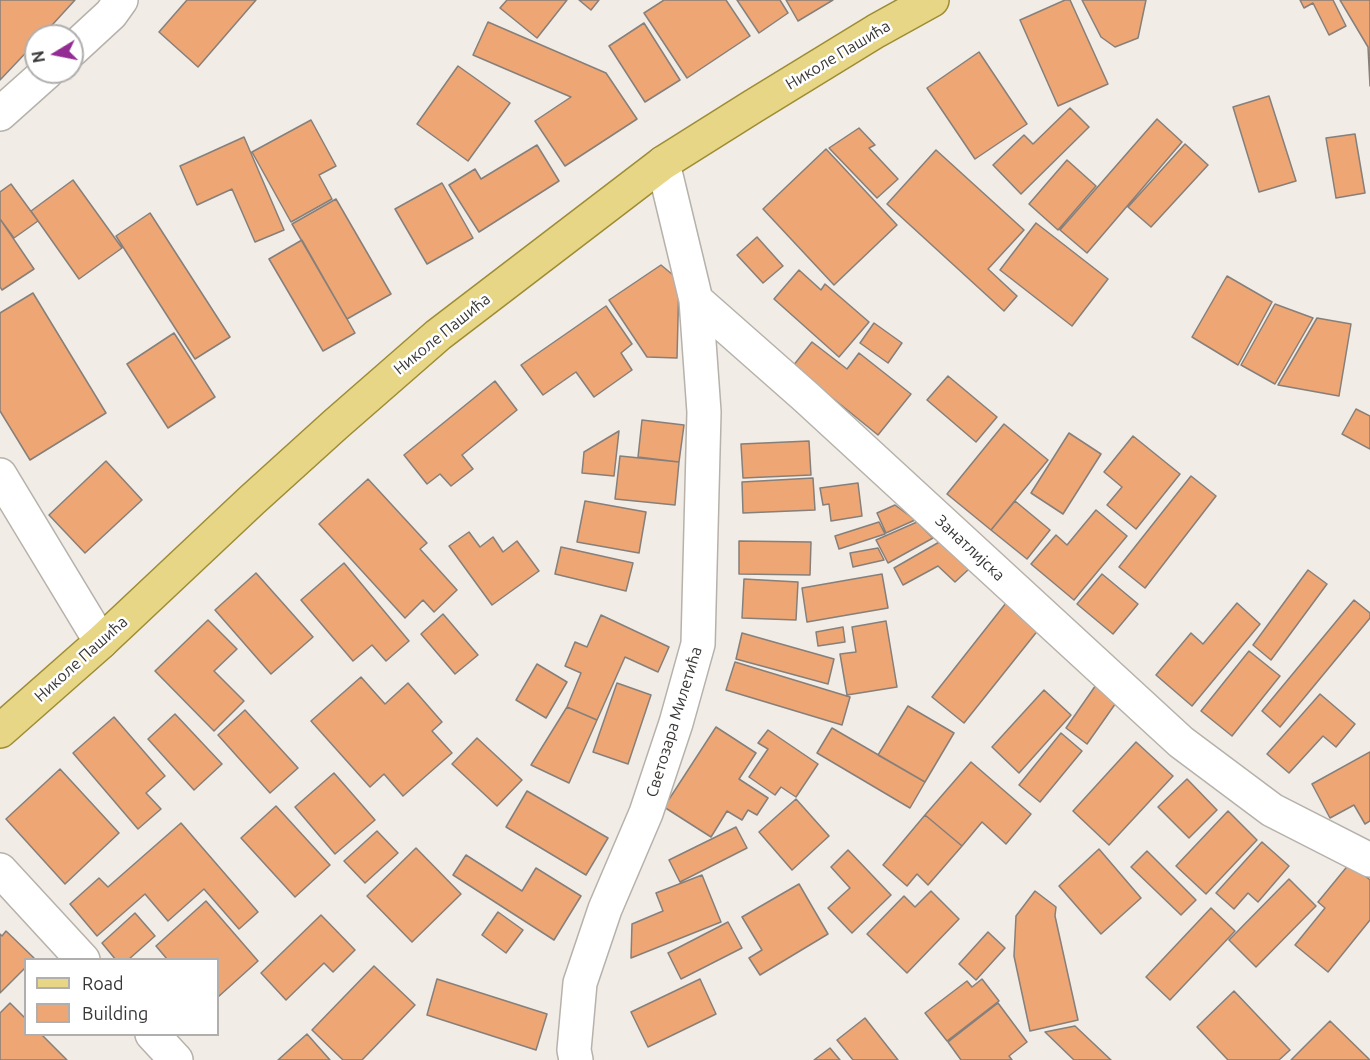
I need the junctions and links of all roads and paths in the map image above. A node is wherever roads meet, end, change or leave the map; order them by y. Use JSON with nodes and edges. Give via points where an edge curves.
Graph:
{"nodes":[{"id":1,"x":121,"y":0,"type":"edge"},
{"id":2,"x":932,"y":0,"type":"edge"},
{"id":3,"x":84,"y":39,"type":"edge"},
{"id":4,"x":34,"y":84,"type":"edge"},
{"id":5,"x":0,"y":114,"type":"edge"},
{"id":6,"x":663,"y":163,"type":"junction"},
{"id":7,"x":696,"y":300,"type":"junction"},
{"id":8,"x":0,"y":475,"type":"edge"},
{"id":9,"x":101,"y":642,"type":"junction"},
{"id":10,"x":0,"y":731,"type":"edge"},
{"id":11,"x":1370,"y":860,"type":"edge"},
{"id":12,"x":0,"y":870,"type":"edge"},
{"id":13,"x":81,"y":958,"type":"edge"},
{"id":14,"x":153,"y":1036,"type":"edge"},
{"id":15,"x":176,"y":1060,"type":"edge"},
{"id":16,"x":576,"y":1060,"type":"edge"}],
"edges":[{"from":1,"to":3,"type":"street"},
{"from":2,"to":6,"type":"main road","name":"Николе Пашића"},
{"from":4,"to":5,"type":"street"},
{"from":6,"to":7,"type":"street"},
{"from":6,"to":9,"type":"main road","name":"Николе Пашића","via":[[438,335],[252,500]]},
{"from":7,"to":11,"type":"street","name":"Занатлијска","via":[[1181,742],[1272,810]]},
{"from":7,"to":16,"type":"street","name":"Светозара Милетића","via":[[704,412],[698,644],[646,813],[605,909],[580,983]]},
{"from":8,"to":9,"type":"street"},
{"from":9,"to":10,"type":"main road","name":"Николе Пашића"},
{"from":12,"to":13,"type":"street"},
{"from":14,"to":15,"type":"street"}]}
